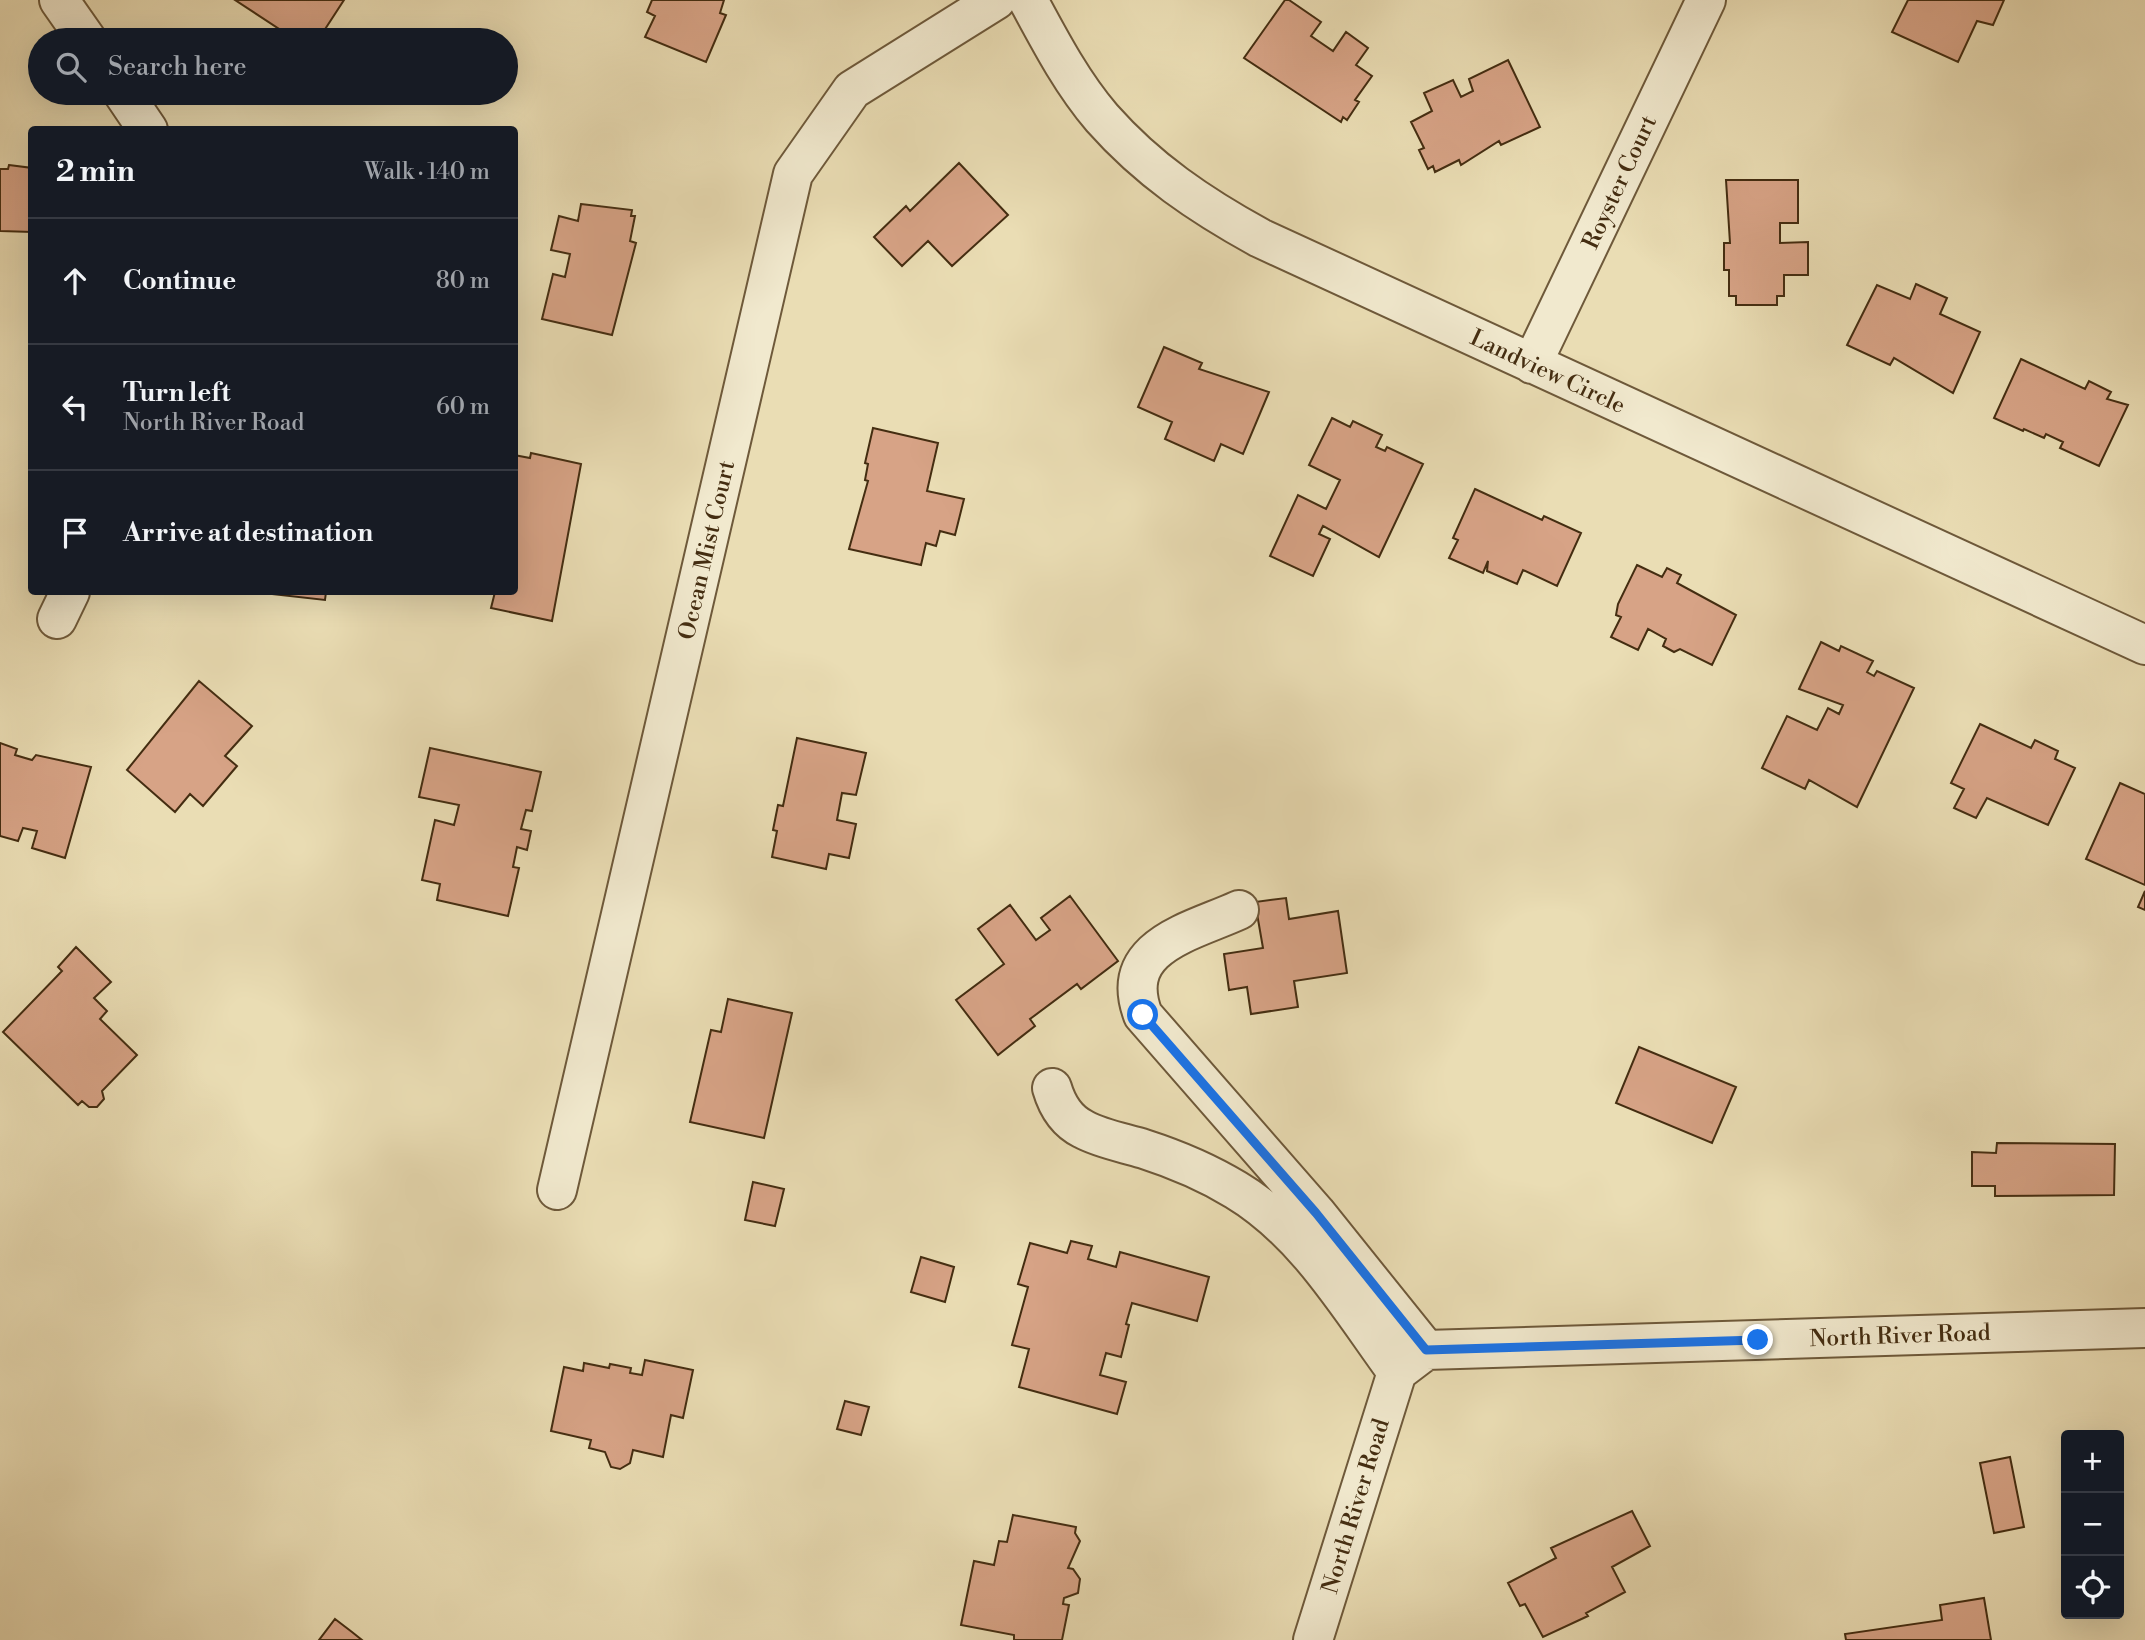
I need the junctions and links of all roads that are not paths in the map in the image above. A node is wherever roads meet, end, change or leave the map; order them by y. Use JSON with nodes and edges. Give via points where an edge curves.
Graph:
{"nodes":[{"id":1,"x":59,"y":0,"type":"edge"},
{"id":2,"x":996,"y":0,"type":"edge"},
{"id":3,"x":1028,"y":0,"type":"edge"},
{"id":4,"x":1706,"y":0,"type":"edge"},
{"id":5,"x":79,"y":28,"type":"edge"},
{"id":6,"x":130,"y":105,"type":"edge"},
{"id":7,"x":145,"y":126,"type":"edge"},
{"id":8,"x":1532,"y":365,"type":"junction"},
{"id":9,"x":2145,"y":645,"type":"edge"},
{"id":10,"x":1239,"y":911,"type":"dead end"},
{"id":11,"x":1052,"y":1088,"type":"dead end"},
{"id":12,"x":557,"y":1191,"type":"dead end"},
{"id":13,"x":2145,"y":1328,"type":"edge"},
{"id":14,"x":1411,"y":1361,"type":"junction"},
{"id":15,"x":1313,"y":1640,"type":"edge"}],
"edges":[{"from":1,"to":5,"type":"street"},
{"from":2,"to":12,"type":"street","name":"Ocean Mist Court","via":[[852,90],[793,174]]},
{"from":3,"to":8,"type":"street","name":"Landview Circle","via":[[1057,55],[1101,117],[1148,165],[1202,205],[1260,238]]},
{"from":4,"to":8,"type":"street","name":"Royster Court"},
{"from":6,"to":7,"type":"street"},
{"from":8,"to":9,"type":"street","name":"Landview Circle"},
{"from":10,"to":14,"type":"street","via":[[1167,942],[1149,955],[1138,977],[1137,999],[1143,1015],[1316,1213]]},
{"from":11,"to":14,"type":"street","via":[[1064,1114],[1082,1129],[1168,1156],[1237,1190],[1280,1223]]},
{"from":13,"to":14,"type":"street","name":"North River Road"},
{"from":14,"to":15,"type":"street","name":"North River Road"}]}
